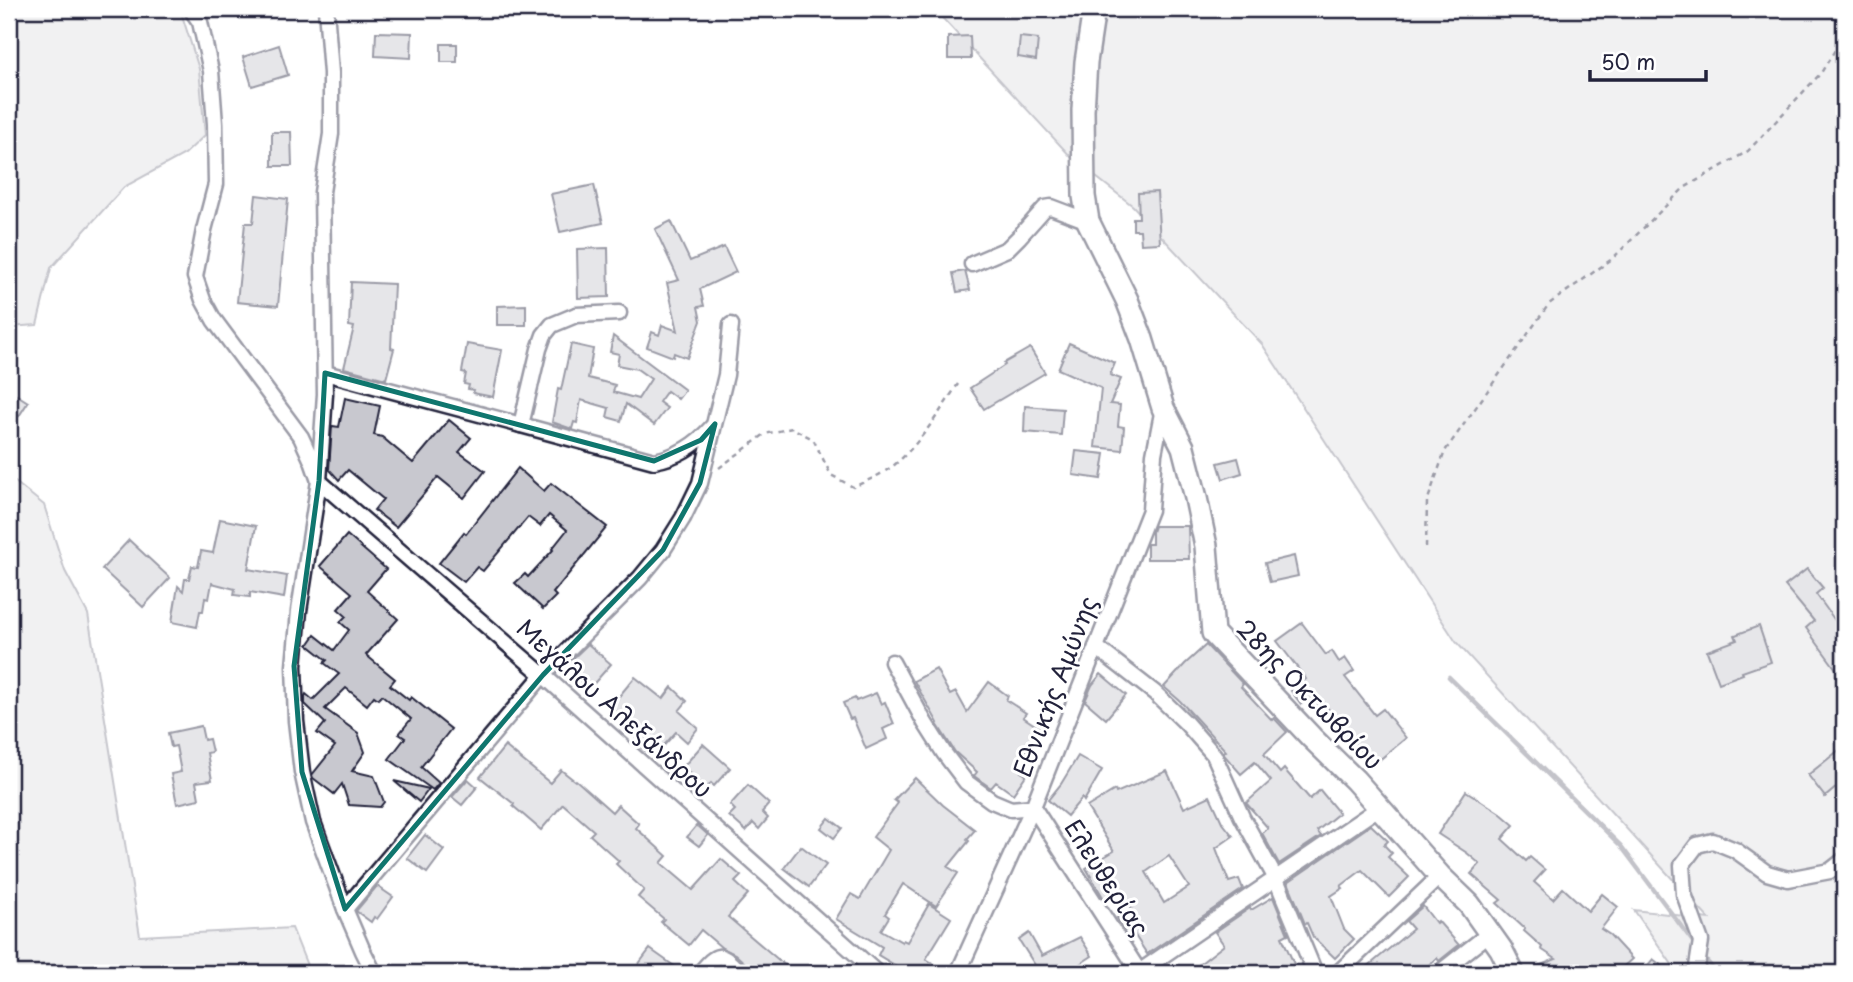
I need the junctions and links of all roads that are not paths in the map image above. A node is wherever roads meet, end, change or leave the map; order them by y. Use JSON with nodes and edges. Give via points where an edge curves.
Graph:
{"nodes":[{"id":1,"x":191,"y":9,"type":"edge"},
{"id":2,"x":326,"y":9,"type":"edge"},
{"id":3,"x":1091,"y":12,"type":"edge"},
{"id":4,"x":1088,"y":221,"type":"junction"},
{"id":5,"x":972,"y":264,"type":"dead end"},
{"id":6,"x":619,"y":313,"type":"dead end"},
{"id":7,"x":731,"y":325,"type":"dead end"},
{"id":8,"x":325,"y":373,"type":"junction"},
{"id":9,"x":1163,"y":408,"type":"junction"},
{"id":10,"x":715,"y":424,"type":"junction"},
{"id":11,"x":521,"y":425,"type":"junction"},
{"id":12,"x":319,"y":481,"type":"junction"},
{"id":13,"x":1096,"y":647,"type":"junction"},
{"id":14,"x":892,"y":662,"type":"dead end"},
{"id":15,"x":543,"y":675,"type":"junction"},
{"id":16,"x":1033,"y":807,"type":"junction"},
{"id":17,"x":1380,"y":807,"type":"junction"},
{"id":18,"x":1844,"y":860,"type":"edge"},
{"id":19,"x":1440,"y":876,"type":"junction"},
{"id":20,"x":1276,"y":879,"type":"junction"},
{"id":21,"x":345,"y":909,"type":"junction"},
{"id":22,"x":1490,"y":933,"type":"junction"},
{"id":23,"x":374,"y":973,"type":"edge"},
{"id":24,"x":700,"y":973,"type":"edge"},
{"id":25,"x":741,"y":973,"type":"edge"},
{"id":26,"x":877,"y":973,"type":"edge"},
{"id":27,"x":958,"y":973,"type":"edge"},
{"id":28,"x":1140,"y":973,"type":"edge"},
{"id":29,"x":1315,"y":973,"type":"edge"},
{"id":30,"x":1338,"y":973,"type":"edge"},
{"id":31,"x":1439,"y":973,"type":"edge"},
{"id":32,"x":1514,"y":973,"type":"edge"},
{"id":33,"x":1696,"y":973,"type":"edge"}],
"edges":[{"from":1,"to":12,"type":"street","via":[[200,22],[211,71],[216,184],[195,277],[214,320],[300,438]]},
{"from":2,"to":8,"type":"street","via":[[331,134],[322,192]]},
{"from":3,"to":4,"type":"street","name":"28ης Οκτωβρίου","via":[[1083,110]]},
{"from":4,"to":5,"type":"street","via":[[1045,208],[1007,249]]},
{"from":4,"to":9,"type":"street","name":"28ης Οκτωβρίου","via":[[1126,300]]},
{"from":6,"to":11,"type":"street","via":[[576,316],[552,325],[539,349]]},
{"from":7,"to":10,"type":"street"},
{"from":8,"to":11,"type":"street"},
{"from":8,"to":12,"type":"street"},
{"from":9,"to":13,"type":"street","name":"Εθνικής Αμύνης","via":[[1150,510]]},
{"from":9,"to":17,"type":"street","name":"28ης Οκτωβρίου","via":[[1182,447],[1196,498],[1206,546],[1213,633]]},
{"from":10,"to":11,"type":"street","via":[[701,440],[670,458],[654,461]]},
{"from":10,"to":15,"type":"street","via":[[700,483],[663,550]]},
{"from":12,"to":15,"type":"street","name":"Μεγάλου Αλεξάνδρου"},
{"from":12,"to":21,"type":"street","via":[[299,611],[294,666],[296,722],[313,822]]},
{"from":13,"to":16,"type":"street","name":"Εθνικής Αμύνης"},
{"from":13,"to":20,"type":"street","via":[[1155,693],[1214,755]]},
{"from":14,"to":16,"type":"street","via":[[925,723],[966,782],[1011,809]]},
{"from":15,"to":21,"type":"street"},
{"from":15,"to":26,"type":"street","name":"Μεγάλου Αλεξάνδρου"},
{"from":16,"to":27,"type":"street","name":"Εθνικής Αμύνης"},
{"from":16,"to":28,"type":"street","name":"Ελευθερίας"},
{"from":17,"to":19,"type":"street","name":"28ης Οκτωβρίου"},
{"from":17,"to":20,"type":"street"},
{"from":18,"to":33,"type":"street","via":[[1830,871],[1788,879],[1767,873],[1713,841],[1697,845],[1682,865],[1685,894],[1701,941]]},
{"from":19,"to":22,"type":"street","name":"28ης Οκτωβρίου"},
{"from":19,"to":30,"type":"street"},
{"from":20,"to":28,"type":"street"},
{"from":20,"to":29,"type":"street"},
{"from":21,"to":23,"type":"street"},
{"from":22,"to":31,"type":"street"},
{"from":22,"to":32,"type":"street","name":"28ης Οκτωβρίου"},
{"from":24,"to":25,"type":"street","via":[[718,956]]}]}
